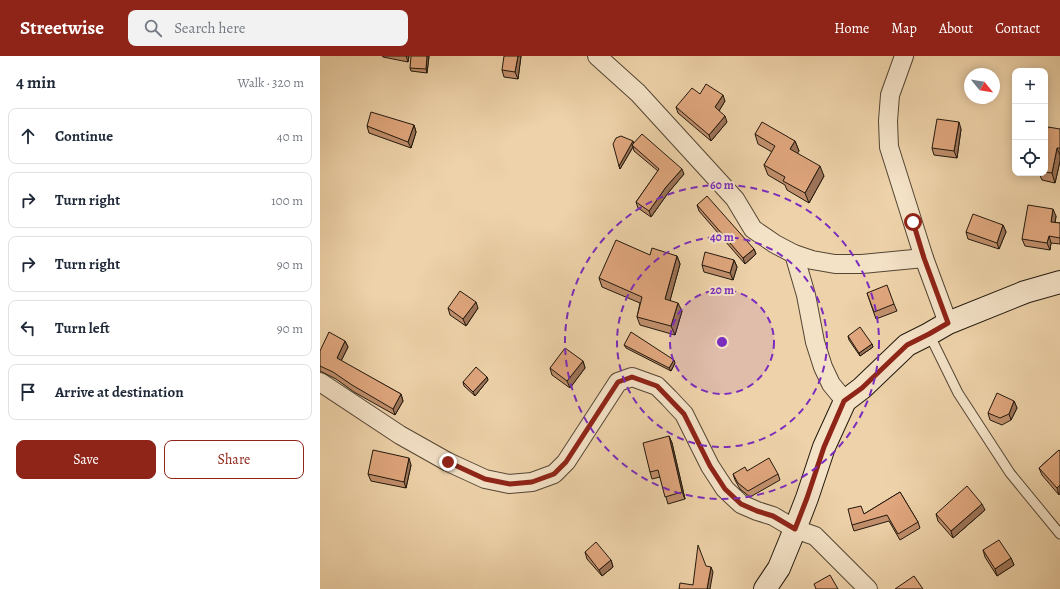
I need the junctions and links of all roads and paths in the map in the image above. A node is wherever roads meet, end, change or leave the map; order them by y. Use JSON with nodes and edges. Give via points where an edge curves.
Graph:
{"nodes":[{"id":1,"x":597,"y":56,"type":"edge"},
{"id":2,"x":904,"y":56,"type":"edge"},
{"id":3,"x":794,"y":254,"type":"junction"},
{"id":4,"x":924,"y":258,"type":"junction"},
{"id":5,"x":1060,"y":282,"type":"edge"},
{"id":6,"x":948,"y":323,"type":"junction"},
{"id":7,"x":929,"y":334,"type":"junction"},
{"id":8,"x":320,"y":382,"type":"edge"},
{"id":9,"x":844,"y":401,"type":"junction"},
{"id":10,"x":795,"y":529,"type":"junction"},
{"id":11,"x":1060,"y":534,"type":"edge"},
{"id":12,"x":765,"y":589,"type":"edge"},
{"id":13,"x":868,"y":589,"type":"edge"}],
"edges":[{"from":1,"to":3,"type":"street","via":[[638,93],[735,199],[753,229]]},
{"from":2,"to":4,"type":"street","via":[[890,95],[889,147]]},
{"from":3,"to":4,"type":"street","via":[[836,264]]},
{"from":3,"to":9,"type":"street","via":[[823,367],[831,384]]},
{"from":4,"to":6,"type":"street"},
{"from":5,"to":6,"type":"main road","via":[[1025,292]]},
{"from":6,"to":7,"type":"main road"},
{"from":7,"to":9,"type":"main road","via":[[907,345],[862,388]]},
{"from":7,"to":11,"type":"lane","via":[[958,393],[1010,473]]},
{"from":8,"to":10,"type":"street","via":[[400,435],[448,462],[485,479],[510,484],[532,482],[554,474],[570,456],[618,382],[632,377],[657,386],[684,414],[710,466],[725,489],[741,504],[773,516]]},
{"from":9,"to":10,"type":"main road","via":[[824,447]]},
{"from":10,"to":12,"type":"main road","via":[[779,568]]},
{"from":10,"to":13,"type":"street","via":[[815,536]]}]}
